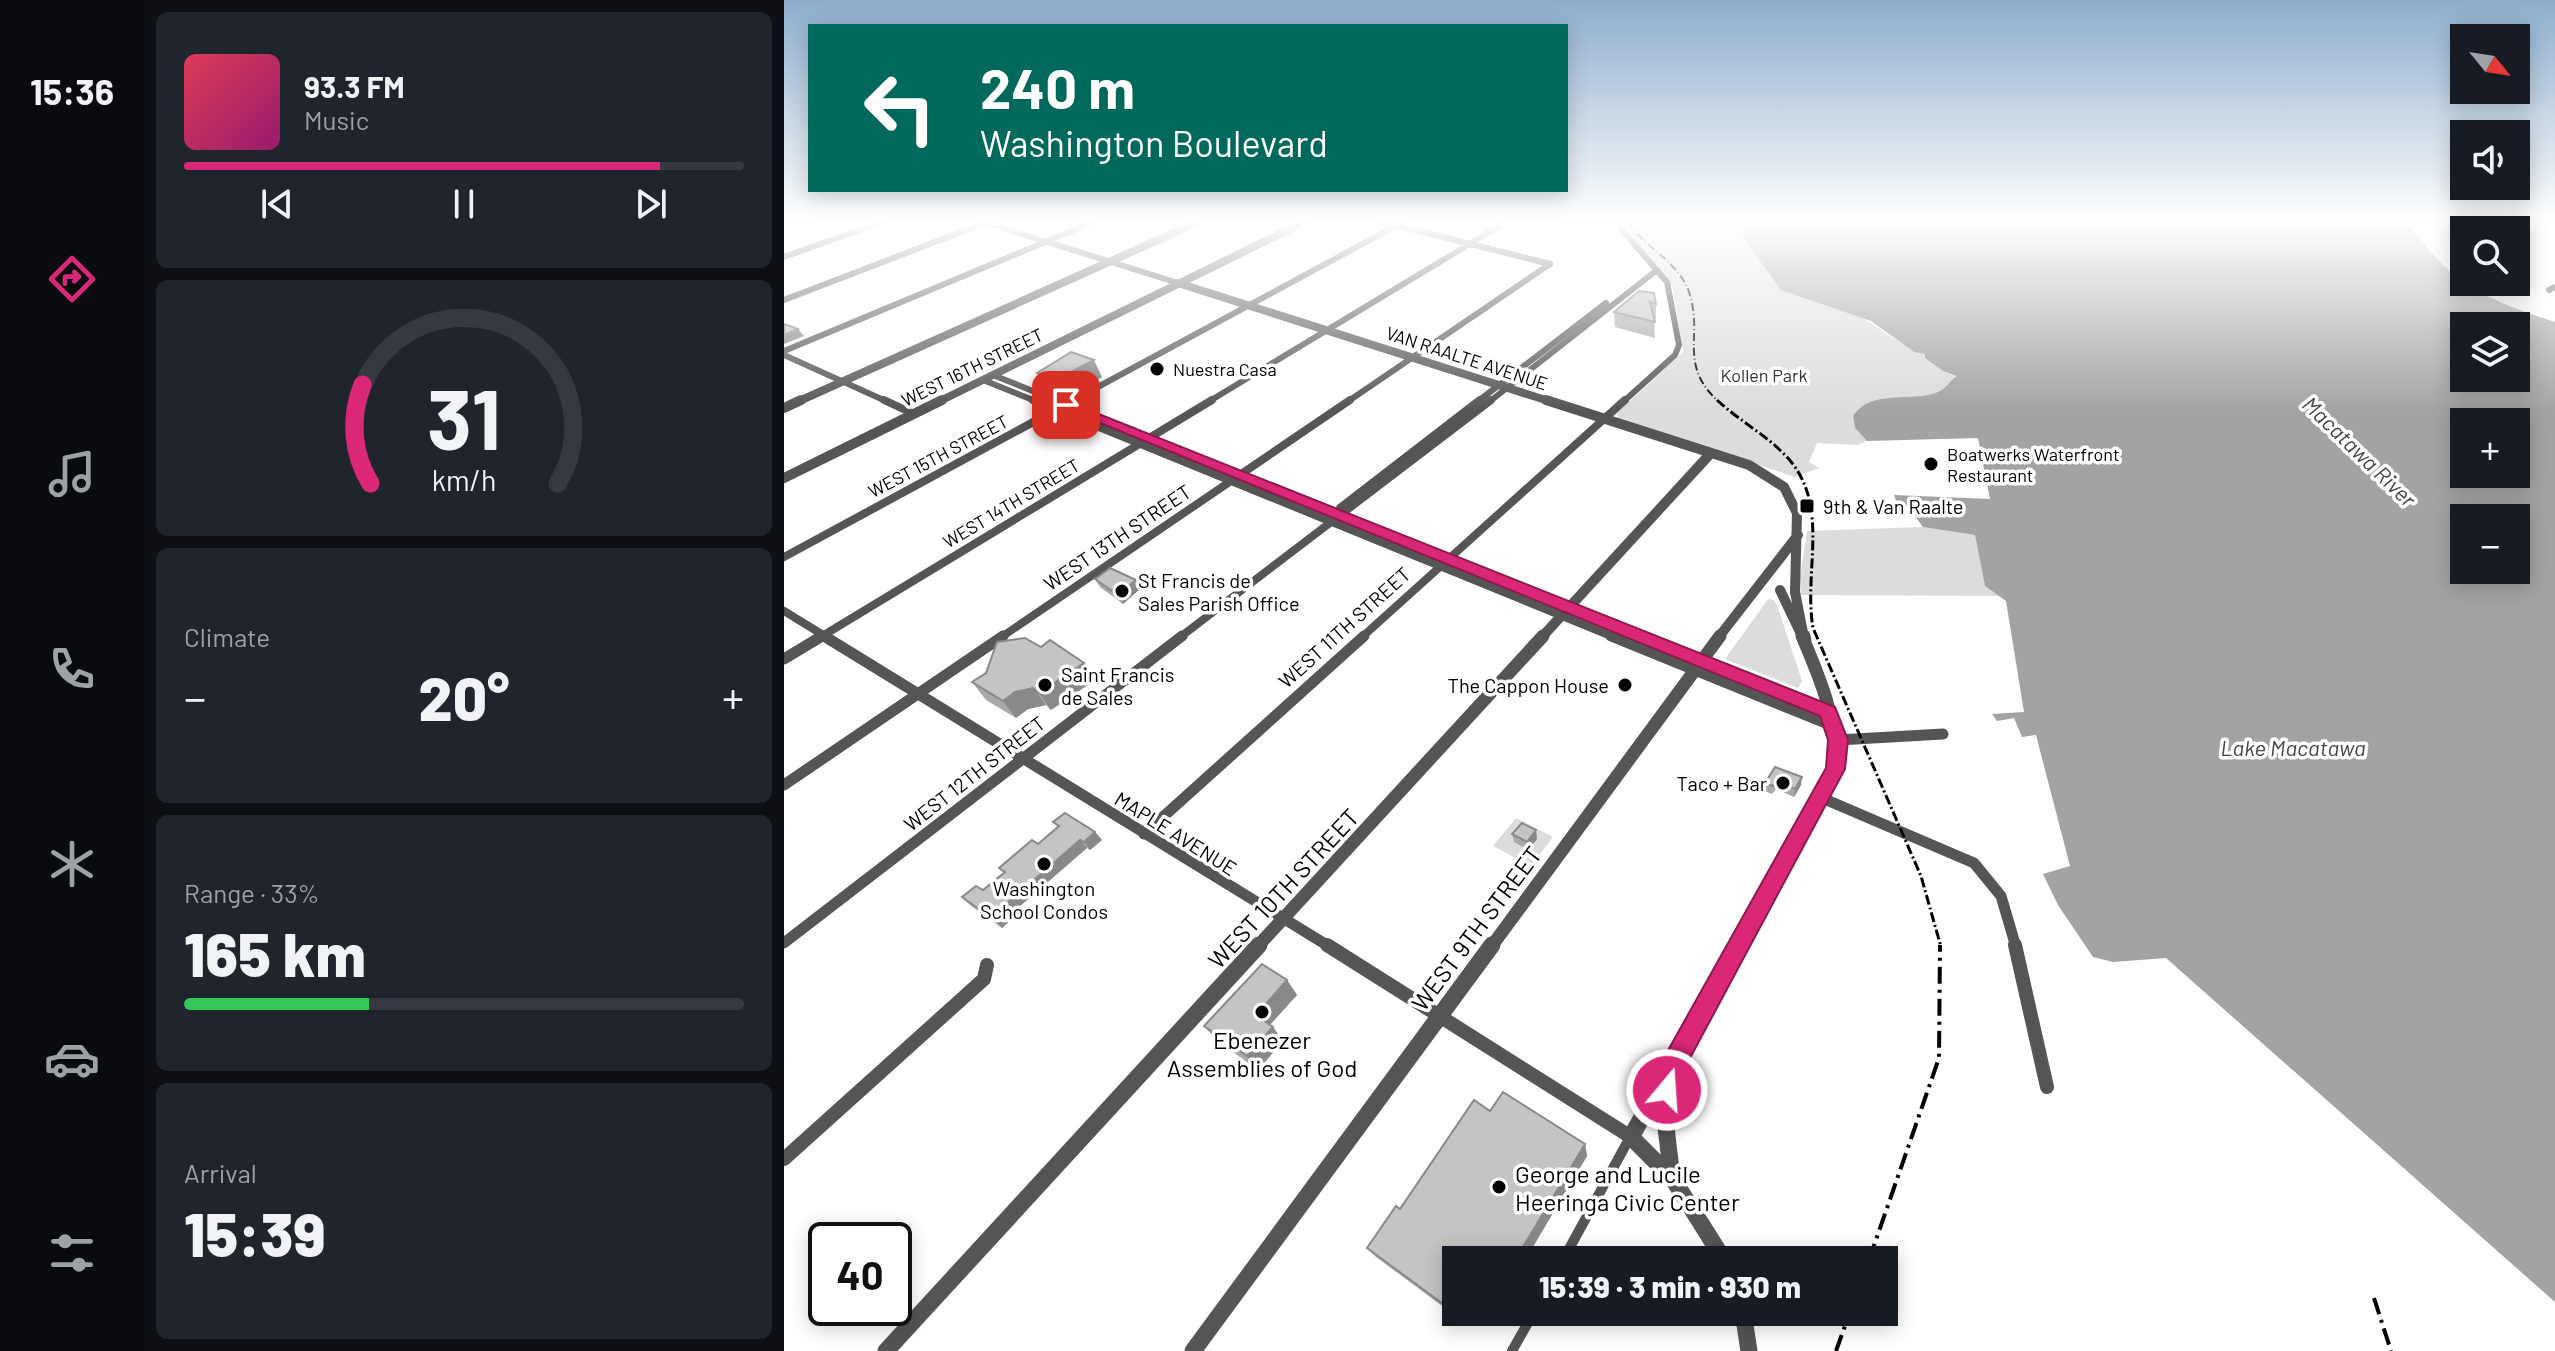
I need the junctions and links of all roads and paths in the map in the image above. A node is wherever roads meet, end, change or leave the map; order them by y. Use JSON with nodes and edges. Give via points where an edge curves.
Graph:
{"nodes":[{"id":1,"x":823,"y":285,"type":"edge"},
{"id":2,"x":944,"y":285,"type":"edge"},
{"id":3,"x":1058,"y":285,"type":"edge"},
{"id":4,"x":1174,"y":285,"type":"edge"},
{"id":5,"x":1185,"y":285,"type":"edge"},
{"id":6,"x":1285,"y":285,"type":"edge"},
{"id":7,"x":1402,"y":285,"type":"edge"},
{"id":8,"x":1519,"y":285,"type":"edge"},
{"id":9,"x":1637,"y":285,"type":"edge"},
{"id":10,"x":1666,"y":285,"type":"edge"},
{"id":11,"x":784,"y":300,"type":"edge"},
{"id":12,"x":1248,"y":305,"type":"junction"},
{"id":13,"x":1327,"y":330,"type":"junction"},
{"id":14,"x":784,"y":353,"type":"edge"},
{"id":15,"x":1412,"y":357,"type":"junction"},
{"id":16,"x":993,"y":375,"type":"junction"},
{"id":17,"x":983,"y":380,"type":"junction"},
{"id":18,"x":843,"y":381,"type":"junction"},
{"id":19,"x":1504,"y":386,"type":"junction"},
{"id":20,"x":1066,"y":405,"type":"junction"},
{"id":21,"x":784,"y":408,"type":"edge"},
{"id":22,"x":1056,"y":410,"type":"junction"},
{"id":23,"x":914,"y":414,"type":"junction"},
{"id":24,"x":1605,"y":419,"type":"junction"},
{"id":25,"x":1149,"y":438,"type":"junction"},
{"id":26,"x":1139,"y":444,"type":"junction"},
{"id":27,"x":1711,"y":453,"type":"junction"},
{"id":28,"x":1240,"y":475,"type":"junction"},
{"id":29,"x":784,"y":478,"type":"edge"},
{"id":30,"x":1230,"y":481,"type":"junction"},
{"id":31,"x":1334,"y":519,"type":"junction"},
{"id":32,"x":1798,"y":535,"type":"junction"},
{"id":33,"x":784,"y":557,"type":"edge"},
{"id":34,"x":1445,"y":563,"type":"junction"},
{"id":35,"x":1795,"y":587,"type":"junction"},
{"id":36,"x":1780,"y":590,"type":"junction"},
{"id":37,"x":1755,"y":591,"type":"junction"},
{"id":38,"x":784,"y":611,"type":"edge"},
{"id":39,"x":1566,"y":612,"type":"junction"},
{"id":40,"x":823,"y":635,"type":"junction"},
{"id":41,"x":1805,"y":641,"type":"junction"},
{"id":42,"x":784,"y":659,"type":"edge"},
{"id":43,"x":1700,"y":666,"type":"junction"},
{"id":44,"x":919,"y":693,"type":"junction"},
{"id":45,"x":1833,"y":726,"type":"junction"},
{"id":46,"x":1943,"y":734,"type":"dead end"},
{"id":47,"x":1022,"y":759,"type":"junction"},
{"id":48,"x":784,"y":785,"type":"edge"},
{"id":49,"x":1822,"y":798,"type":"junction"},
{"id":50,"x":1144,"y":834,"type":"junction"},
{"id":51,"x":1285,"y":920,"type":"junction"},
{"id":52,"x":784,"y":943,"type":"edge"},
{"id":53,"x":987,"y":965,"type":"dead end"},
{"id":54,"x":1440,"y":1017,"type":"junction"},
{"id":55,"x":1670,"y":1070,"type":"junction"},
{"id":56,"x":2047,"y":1087,"type":"dead end"},
{"id":57,"x":1631,"y":1137,"type":"junction"},
{"id":58,"x":784,"y":1159,"type":"edge"},
{"id":59,"x":1673,"y":1179,"type":"junction"},
{"id":60,"x":1571,"y":1246,"type":"edge"},
{"id":61,"x":1715,"y":1246,"type":"edge"},
{"id":62,"x":1526,"y":1326,"type":"edge"},
{"id":63,"x":1745,"y":1326,"type":"edge"},
{"id":64,"x":886,"y":1351,"type":"edge"},
{"id":65,"x":1193,"y":1351,"type":"edge"},
{"id":66,"x":1512,"y":1351,"type":"edge"},
{"id":67,"x":1749,"y":1351,"type":"edge"}],
"edges":[{"from":1,"to":11,"type":"street"},
{"from":2,"to":14,"type":"street"},
{"from":3,"to":18,"type":"street"},
{"from":4,"to":16,"type":"street","name":"WEST 16TH STREET"},
{"from":5,"to":12,"type":"street","name":"VAN RAALTE AVENUE"},
{"from":6,"to":12,"type":"street","name":"WEST 15TH STREET"},
{"from":7,"to":13,"type":"street","name":"WEST 14TH STREET"},
{"from":8,"to":15,"type":"street","name":"WEST 13TH STREET"},
{"from":9,"to":19,"type":"street","name":"WEST 12TH STREET"},
{"from":10,"to":24,"type":"street","name":"WEST 11TH STREET","via":[[1677,352]]},
{"from":12,"to":13,"type":"street","name":"VAN RAALTE AVENUE"},
{"from":12,"to":20,"type":"street","name":"WEST 15TH STREET"},
{"from":13,"to":15,"type":"street","name":"VAN RAALTE AVENUE"},
{"from":13,"to":25,"type":"street","name":"WEST 14TH STREET"},
{"from":14,"to":18,"type":"street"},
{"from":15,"to":19,"type":"street","name":"VAN RAALTE AVENUE"},
{"from":15,"to":28,"type":"street","name":"WEST 13TH STREET"},
{"from":16,"to":17,"type":"street","name":"WEST 16TH STREET"},
{"from":16,"to":20,"type":"street"},
{"from":17,"to":22,"type":"street"},
{"from":17,"to":23,"type":"street","name":"WEST 16TH STREET"},
{"from":18,"to":21,"type":"street"},
{"from":18,"to":23,"type":"street"},
{"from":19,"to":24,"type":"street","name":"VAN RAALTE AVENUE"},
{"from":19,"to":31,"type":"street","name":"WEST 12TH STREET"},
{"from":20,"to":22,"type":"street","name":"WEST 15TH STREET"},
{"from":20,"to":25,"type":"street"},
{"from":22,"to":26,"type":"street"},
{"from":22,"to":33,"type":"street","name":"WEST 15TH STREET"},
{"from":23,"to":29,"type":"street","name":"WEST 16TH STREET"},
{"from":24,"to":27,"type":"street","name":"VAN RAALTE AVENUE"},
{"from":24,"to":34,"type":"street","name":"WEST 11TH STREET"},
{"from":25,"to":26,"type":"street","name":"WEST 14TH STREET"},
{"from":25,"to":28,"type":"street"},
{"from":26,"to":30,"type":"street"},
{"from":26,"to":40,"type":"street","name":"WEST 14TH STREET"},
{"from":27,"to":32,"type":"street","name":"VAN RAALTE AVENUE","via":[[1780,480],[1794,497]]},
{"from":27,"to":39,"type":"street","name":"WEST 10TH STREET"},
{"from":28,"to":30,"type":"street","name":"WEST 13TH STREET"},
{"from":28,"to":31,"type":"street"},
{"from":30,"to":31,"type":"street"},
{"from":30,"to":44,"type":"street","name":"WEST 13TH STREET"},
{"from":31,"to":34,"type":"street"},
{"from":31,"to":47,"type":"street","name":"WEST 12TH STREET"},
{"from":32,"to":35,"type":"street"},
{"from":32,"to":37,"type":"street","name":"WEST 9TH STREET"},
{"from":34,"to":39,"type":"street"},
{"from":34,"to":50,"type":"street","name":"WEST 11TH STREET"},
{"from":35,"to":36,"type":"street"},
{"from":35,"to":41,"type":"street"},
{"from":36,"to":37,"type":"street"},
{"from":36,"to":41,"type":"street"},
{"from":37,"to":43,"type":"street","name":"WEST 9TH STREET"},
{"from":38,"to":40,"type":"street","name":"MAPLE AVENUE"},
{"from":39,"to":43,"type":"street"},
{"from":39,"to":51,"type":"street","name":"WEST 10TH STREET"},
{"from":40,"to":42,"type":"street","name":"WEST 14TH STREET"},
{"from":40,"to":44,"type":"street","name":"MAPLE AVENUE"},
{"from":41,"to":45,"type":"street"},
{"from":43,"to":45,"type":"street"},
{"from":43,"to":45,"type":"street"},
{"from":43,"to":54,"type":"street","name":"WEST 9TH STREET"},
{"from":44,"to":47,"type":"street","name":"MAPLE AVENUE"},
{"from":44,"to":48,"type":"street","name":"WEST 13TH STREET"},
{"from":45,"to":46,"type":"street"},
{"from":45,"to":49,"type":"street","via":[[1835,769]]},
{"from":47,"to":50,"type":"street","name":"MAPLE AVENUE"},
{"from":47,"to":52,"type":"street","name":"WEST 12TH STREET"},
{"from":49,"to":55,"type":"street"},
{"from":49,"to":56,"type":"street","via":[[1966,858],[1997,885]]},
{"from":50,"to":51,"type":"street","name":"MAPLE AVENUE"},
{"from":51,"to":54,"type":"street","name":"MAPLE AVENUE"},
{"from":51,"to":64,"type":"street","name":"WEST 10TH STREET"},
{"from":53,"to":58,"type":"street","via":[[984,979]]},
{"from":54,"to":57,"type":"street","name":"MAPLE AVENUE"},
{"from":54,"to":65,"type":"street","name":"WEST 9TH STREET"},
{"from":55,"to":57,"type":"street"},
{"from":55,"to":59,"type":"street","via":[[1665,1119]]},
{"from":57,"to":59,"type":"street"},
{"from":57,"to":60,"type":"street"},
{"from":59,"to":61,"type":"street"},
{"from":62,"to":66,"type":"street"},
{"from":63,"to":67,"type":"street"}]}
